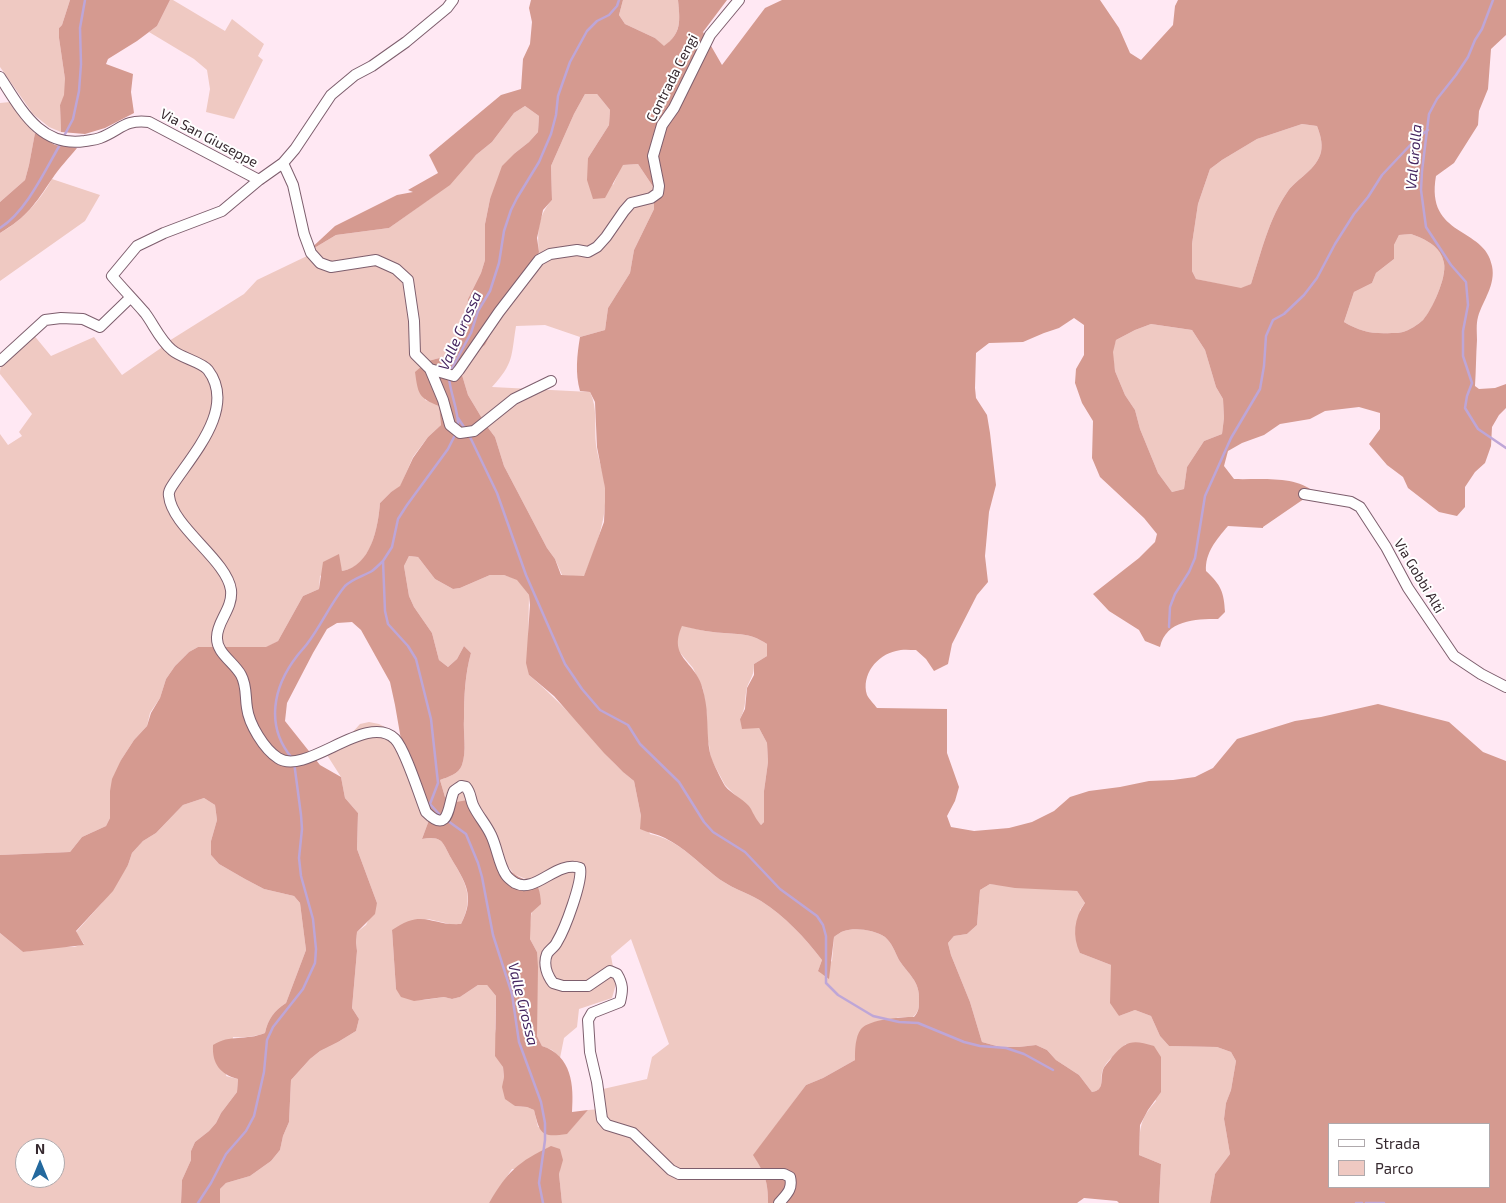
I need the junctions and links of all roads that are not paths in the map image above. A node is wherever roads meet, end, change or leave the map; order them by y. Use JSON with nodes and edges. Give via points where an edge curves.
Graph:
{"nodes":[{"id":1,"x":739,"y":0,"type":"edge"},
{"id":2,"x":450,"y":4,"type":"edge"},
{"id":3,"x":0,"y":77,"type":"edge"},
{"id":4,"x":283,"y":163,"type":"junction"},
{"id":5,"x":259,"y":180,"type":"junction"},
{"id":6,"x":130,"y":298,"type":"junction"},
{"id":7,"x":0,"y":361,"type":"edge"},
{"id":8,"x":430,"y":369,"type":"junction"},
{"id":9,"x":551,"y":381,"type":"dead end"},
{"id":10,"x":1304,"y":494,"type":"dead end"},
{"id":11,"x":1506,"y":686,"type":"edge"},
{"id":12,"x":779,"y":1203,"type":"edge"}],
"edges":[{"from":1,"to":8,"type":"street","name":"Contrada Cengi","via":[[710,35],[674,108],[662,125],[653,156],[658,193],[652,198],[631,203],[597,247],[588,252],[577,250],[550,254],[539,260],[454,376]]},
{"from":2,"to":4,"type":"street","via":[[406,42],[331,95]]},
{"from":3,"to":5,"type":"street","name":"Via San Giuseppe","via":[[31,123],[53,139],[74,143],[99,138],[126,123],[149,122]]},
{"from":4,"to":5,"type":"street"},
{"from":4,"to":8,"type":"street","via":[[293,185],[311,253],[320,263],[331,266],[376,260],[396,269],[408,280],[415,354]]},
{"from":5,"to":6,"type":"street","via":[[222,211],[137,246],[112,276]]},
{"from":6,"to":7,"type":"street","via":[[100,327],[83,319],[45,320]]},
{"from":6,"to":12,"type":"street","via":[[146,314],[173,352],[207,369],[215,384],[219,401],[210,428],[168,494],[171,505],[222,570],[231,589],[230,605],[217,636],[218,647],[240,673],[252,725],[265,744],[278,759],[288,762],[307,758],[353,738],[385,732],[396,740],[426,812],[433,819],[444,819],[450,811],[455,791],[461,786],[466,787],[491,835],[506,875],[514,882],[522,886],[572,865],[580,868],[579,884],[563,930],[557,944],[547,954],[546,973],[553,983],[564,986],[588,986],[610,971],[617,974],[622,983],[620,1002],[592,1013],[588,1020],[602,1120],[607,1125],[633,1133],[679,1174],[784,1174],[792,1183],[790,1191]]},
{"from":8,"to":9,"type":"street","via":[[450,425],[460,433],[474,431],[514,400]]},
{"from":10,"to":11,"type":"street","name":"Via Gobbi Alti","via":[[1351,502],[1360,507],[1408,588],[1454,656]]}]}
